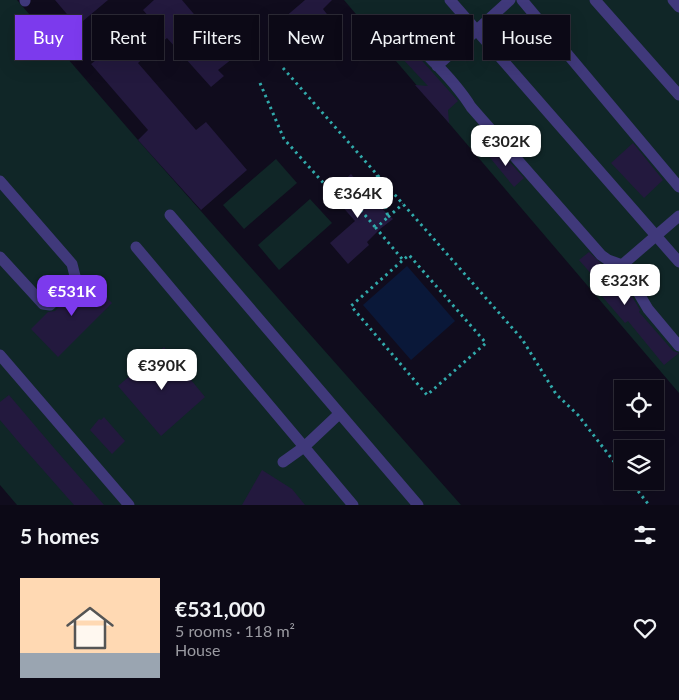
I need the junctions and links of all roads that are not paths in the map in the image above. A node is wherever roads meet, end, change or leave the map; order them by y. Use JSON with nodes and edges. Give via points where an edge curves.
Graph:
{"nodes":[{"id":1,"x":450,"y":0,"type":"edge"},
{"id":2,"x":510,"y":0,"type":"edge"},
{"id":3,"x":522,"y":0,"type":"edge"},
{"id":4,"x":595,"y":0,"type":"edge"},
{"id":5,"x":673,"y":0,"type":"edge"},
{"id":6,"x":679,"y":7,"type":"edge"},
{"id":7,"x":476,"y":30,"type":"junction"},
{"id":8,"x":432,"y":60,"type":"edge"},
{"id":9,"x":437,"y":66,"type":"junction"},
{"id":10,"x":679,"y":95,"type":"edge"},
{"id":11,"x":0,"y":181,"type":"edge"},
{"id":12,"x":679,"y":188,"type":"edge"},
{"id":13,"x":170,"y":216,"type":"dead end"},
{"id":14,"x":679,"y":216,"type":"edge"},
{"id":15,"x":656,"y":235,"type":"junction"},
{"id":16,"x":136,"y":247,"type":"dead end"},
{"id":17,"x":0,"y":258,"type":"edge"},
{"id":18,"x":679,"y":262,"type":"edge"},
{"id":19,"x":622,"y":265,"type":"junction"},
{"id":20,"x":679,"y":346,"type":"edge"},
{"id":21,"x":0,"y":355,"type":"edge"},
{"id":22,"x":339,"y":414,"type":"junction"},
{"id":23,"x":304,"y":447,"type":"junction"},
{"id":24,"x":283,"y":462,"type":"dead end"},
{"id":25,"x":129,"y":505,"type":"edge"},
{"id":26,"x":353,"y":505,"type":"edge"},
{"id":27,"x":418,"y":505,"type":"edge"}],
"edges":[{"from":1,"to":7,"type":"lane"},
{"from":2,"to":7,"type":"lane"},
{"from":3,"to":12,"type":"lane"},
{"from":4,"to":10,"type":"lane"},
{"from":5,"to":6,"type":"lane"},
{"from":7,"to":9,"type":"lane"},
{"from":7,"to":15,"type":"lane"},
{"from":8,"to":9,"type":"lane"},
{"from":9,"to":19,"type":"lane","via":[[601,255]]},
{"from":11,"to":17,"type":"lane","via":[[72,264],[75,276],[71,285],[50,305],[43,304]]},
{"from":13,"to":22,"type":"lane"},
{"from":14,"to":15,"type":"lane"},
{"from":15,"to":18,"type":"lane"},
{"from":15,"to":19,"type":"lane"},
{"from":16,"to":23,"type":"lane"},
{"from":19,"to":20,"type":"lane","via":[[648,309]]},
{"from":21,"to":25,"type":"lane"},
{"from":22,"to":23,"type":"lane"},
{"from":22,"to":27,"type":"lane"},
{"from":23,"to":24,"type":"lane"},
{"from":23,"to":26,"type":"lane"}]}
